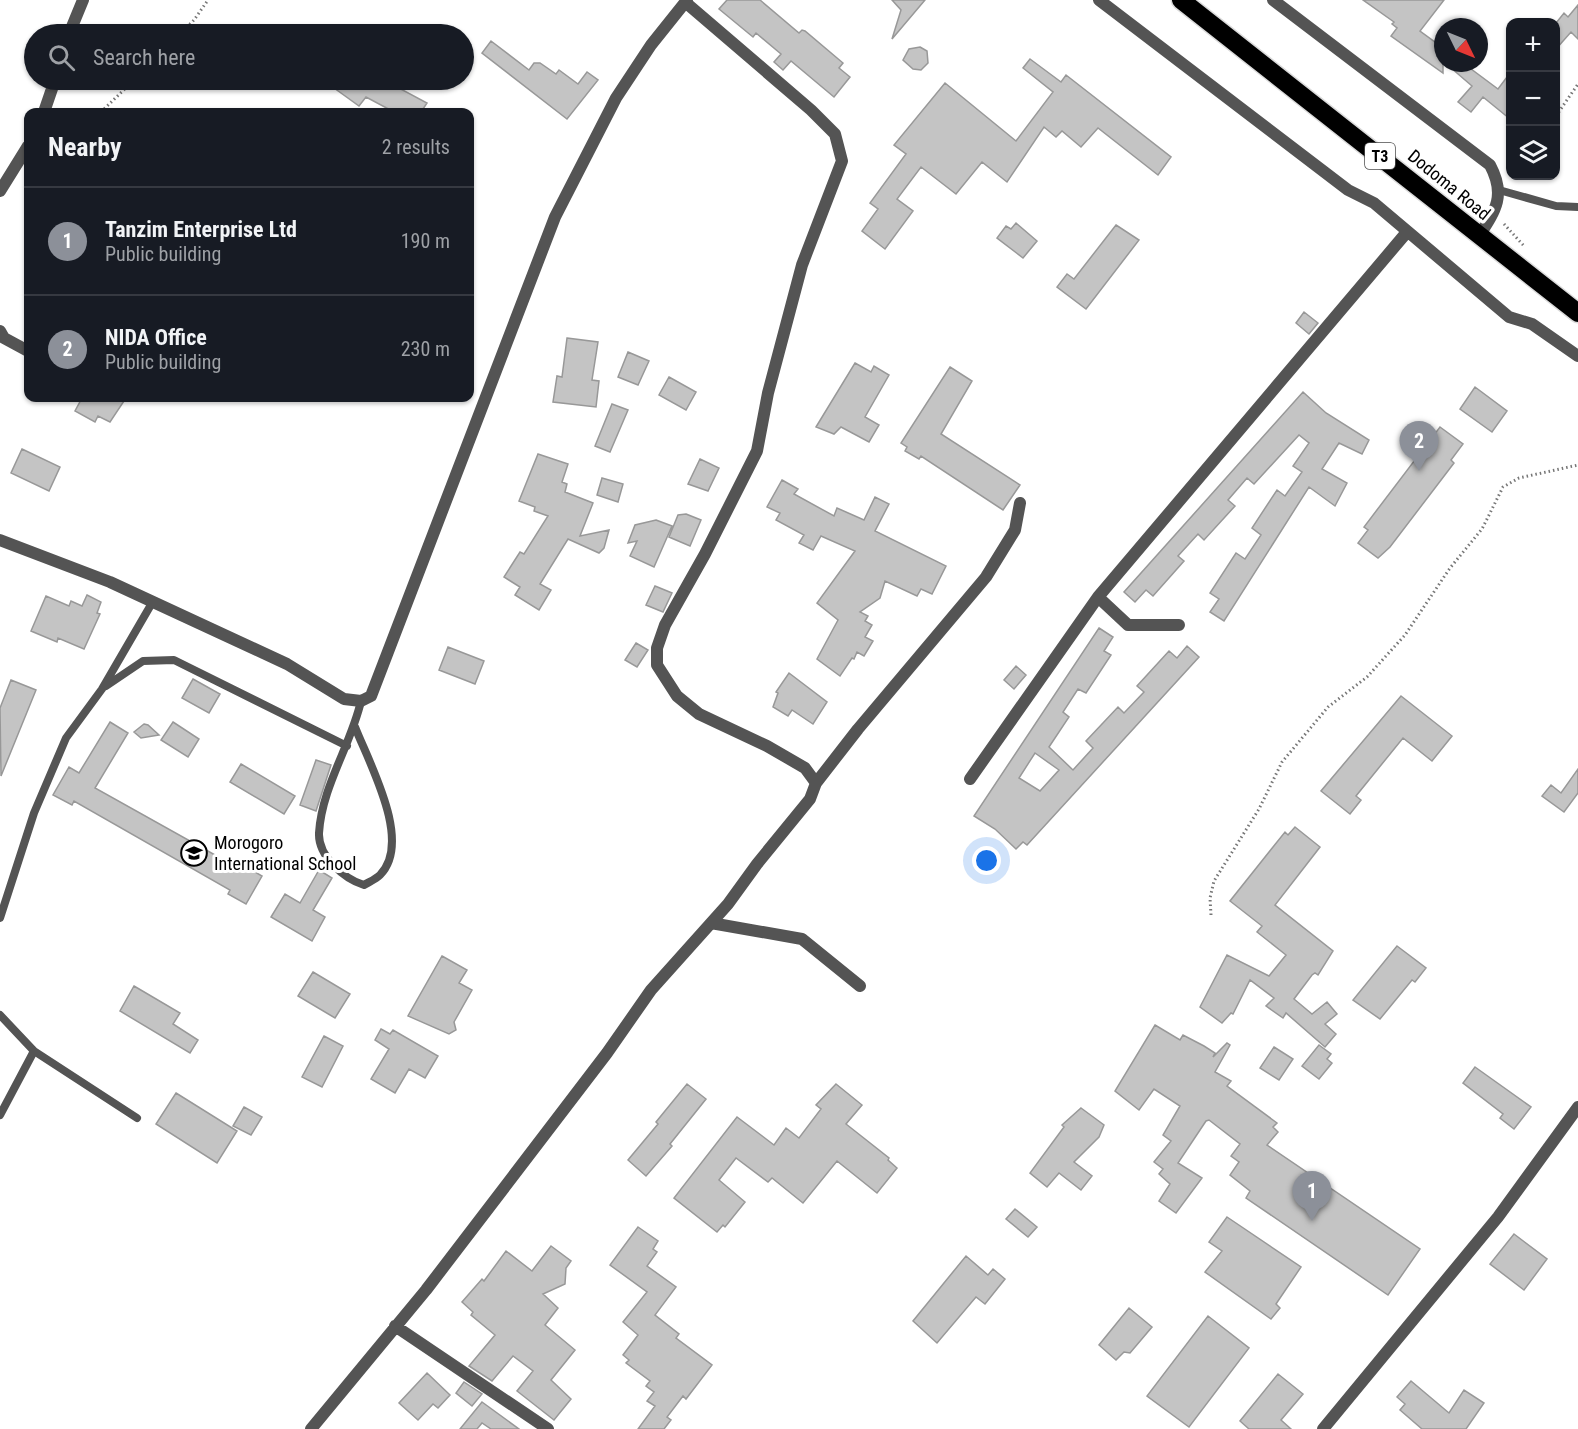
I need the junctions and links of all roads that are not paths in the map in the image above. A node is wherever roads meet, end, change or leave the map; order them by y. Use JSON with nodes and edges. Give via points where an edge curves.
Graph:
{"nodes":[{"id":1,"x":83,"y":0,"type":"edge"},
{"id":2,"x":1100,"y":0,"type":"edge"},
{"id":3,"x":1181,"y":0,"type":"edge"},
{"id":4,"x":1273,"y":0,"type":"edge"},
{"id":5,"x":686,"y":1,"type":"edge"},
{"id":6,"x":73,"y":24,"type":"edge"},
{"id":7,"x":52,"y":90,"type":"edge"},
{"id":8,"x":45,"y":108,"type":"edge"},
{"id":9,"x":24,"y":152,"type":"edge"},
{"id":10,"x":1499,"y":190,"type":"junction"},
{"id":11,"x":0,"y":191,"type":"edge"},
{"id":12,"x":1578,"y":207,"type":"edge"},
{"id":13,"x":1407,"y":232,"type":"junction"},
{"id":14,"x":1479,"y":236,"type":"junction"},
{"id":15,"x":1578,"y":313,"type":"edge"},
{"id":16,"x":0,"y":331,"type":"edge"},
{"id":17,"x":24,"y":349,"type":"edge"},
{"id":18,"x":1578,"y":356,"type":"edge"},
{"id":19,"x":1020,"y":503,"type":"dead end"},
{"id":20,"x":0,"y":540,"type":"edge"},
{"id":21,"x":1098,"y":597,"type":"junction"},
{"id":22,"x":152,"y":603,"type":"junction"},
{"id":23,"x":1179,"y":625,"type":"dead end"},
{"id":24,"x":102,"y":688,"type":"junction"},
{"id":25,"x":361,"y":701,"type":"junction"},
{"id":26,"x":355,"y":727,"type":"junction"},
{"id":27,"x":347,"y":746,"type":"junction"},
{"id":28,"x":970,"y":779,"type":"dead end"},
{"id":29,"x":816,"y":783,"type":"junction"},
{"id":30,"x":0,"y":918,"type":"edge"},
{"id":31,"x":711,"y":923,"type":"junction"},
{"id":32,"x":860,"y":986,"type":"dead end"},
{"id":33,"x":0,"y":1015,"type":"edge"},
{"id":34,"x":34,"y":1051,"type":"junction"},
{"id":35,"x":1578,"y":1107,"type":"edge"},
{"id":36,"x":0,"y":1115,"type":"edge"},
{"id":37,"x":137,"y":1118,"type":"dead end"},
{"id":38,"x":395,"y":1326,"type":"junction"},
{"id":39,"x":311,"y":1429,"type":"edge"},
{"id":40,"x":548,"y":1429,"type":"edge"},
{"id":41,"x":1323,"y":1429,"type":"edge"}],
"edges":[{"from":1,"to":6,"type":"street"},
{"from":2,"to":13,"type":"street","via":[[1348,190],[1374,203]]},
{"from":3,"to":14,"type":"highway","name":"Dodoma Road","number":"T3"},
{"from":4,"to":10,"type":"street","via":[[1490,165],[1499,181]]},
{"from":5,"to":25,"type":"street","via":[[616,98],[555,217],[378,685],[371,696]]},
{"from":5,"to":29,"type":"street","via":[[835,134],[842,161],[802,266],[756,450],[665,625],[657,648],[657,665],[676,696],[699,714],[805,768]]},
{"from":7,"to":8,"type":"street"},
{"from":9,"to":11,"type":"street"},
{"from":10,"to":12,"type":"lane","via":[[1556,206]]},
{"from":10,"to":14,"type":"street","via":[[1496,210]]},
{"from":13,"to":18,"type":"street","via":[[1509,317],[1532,324]]},
{"from":13,"to":21,"type":"street"},
{"from":14,"to":15,"type":"highway","name":"Dodoma Road","number":"T3"},
{"from":16,"to":17,"type":"street","via":[[4,338]]},
{"from":19,"to":29,"type":"street","via":[[1015,530],[986,577]]},
{"from":20,"to":22,"type":"street","via":[[110,582]]},
{"from":21,"to":23,"type":"street","via":[[1128,625]]},
{"from":21,"to":28,"type":"street"},
{"from":22,"to":24,"type":"lane"},
{"from":22,"to":25,"type":"street","via":[[287,664],[344,699]]},
{"from":24,"to":27,"type":"lane","via":[[143,661],[174,660]]},
{"from":24,"to":30,"type":"lane","via":[[66,738],[34,813]]},
{"from":25,"to":26,"type":"lane"},
{"from":26,"to":27,"type":"lane"},
{"from":26,"to":27,"type":"lane","via":[[392,822],[391,855],[380,875],[364,885],[349,880],[327,856],[319,834],[331,781]]},
{"from":29,"to":31,"type":"street","via":[[810,799]]},
{"from":31,"to":32,"type":"street","via":[[802,939]]},
{"from":31,"to":38,"type":"street","via":[[651,990],[607,1053]]},
{"from":33,"to":34,"type":"lane"},
{"from":34,"to":36,"type":"lane"},
{"from":34,"to":37,"type":"lane"},
{"from":35,"to":41,"type":"street","via":[[1498,1217]]},
{"from":38,"to":39,"type":"street"},
{"from":38,"to":40,"type":"street"}]}
